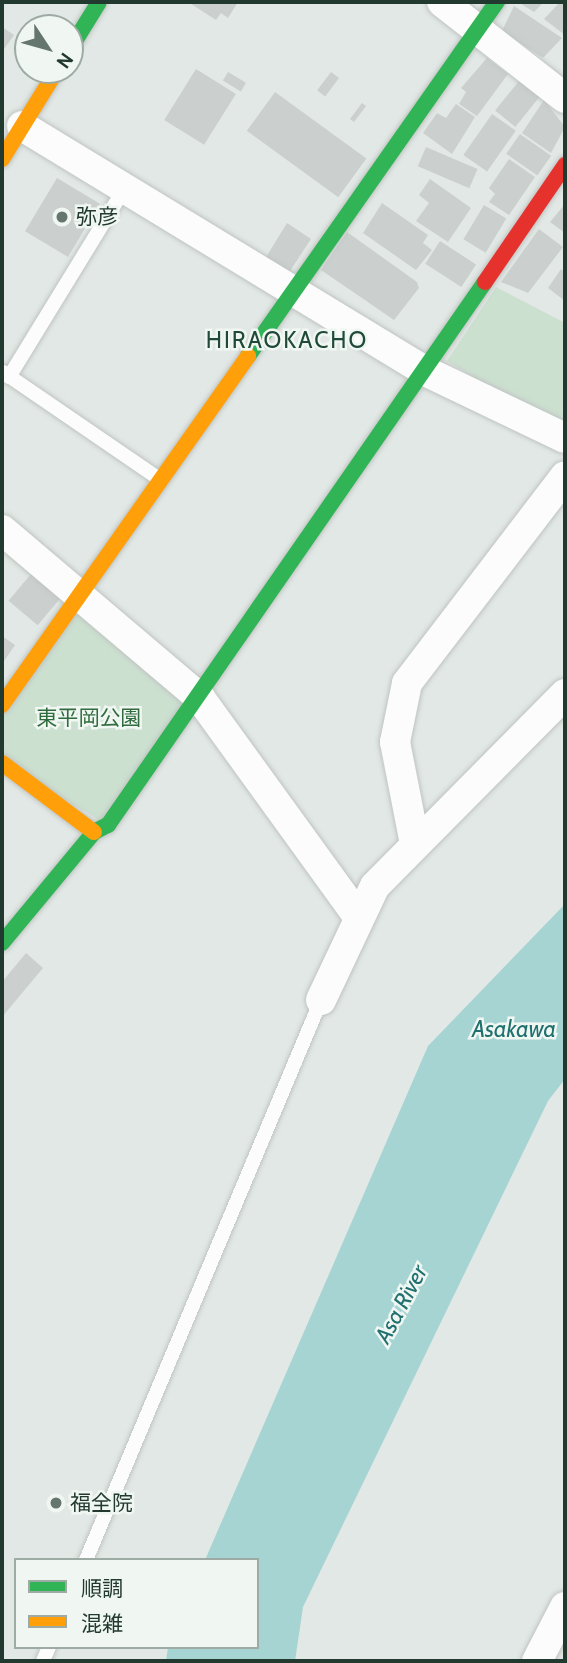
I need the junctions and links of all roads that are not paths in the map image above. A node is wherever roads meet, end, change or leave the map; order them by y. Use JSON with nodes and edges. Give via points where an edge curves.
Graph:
{"nodes":[{"id":1,"x":99,"y":2,"type":"edge"},
{"id":2,"x":442,"y":2,"type":"edge"},
{"id":3,"x":497,"y":2,"type":"edge"},
{"id":4,"x":84,"y":26,"type":"edge"},
{"id":5,"x":478,"y":29,"type":"junction"},
{"id":6,"x":48,"y":84,"type":"edge"},
{"id":7,"x":565,"y":98,"type":"edge"},
{"id":8,"x":22,"y":127,"type":"junction"},
{"id":9,"x":2,"y":159,"type":"edge"},
{"id":10,"x":565,"y":165,"type":"edge"},
{"id":11,"x":124,"y":189,"type":"junction"},
{"id":12,"x":293,"y":292,"type":"junction"},
{"id":13,"x":425,"y":371,"type":"junction"},
{"id":14,"x":5,"y":374,"type":"edge"},
{"id":15,"x":565,"y":438,"type":"edge"},
{"id":16,"x":565,"y":476,"type":"edge"},
{"id":17,"x":159,"y":479,"type":"junction"},
{"id":18,"x":2,"y":530,"type":"edge"},
{"id":19,"x":80,"y":594,"type":"junction"},
{"id":20,"x":565,"y":694,"type":"edge"},
{"id":21,"x":200,"y":698,"type":"junction"},
{"id":22,"x":2,"y":705,"type":"edge"},
{"id":23,"x":2,"y":763,"type":"edge"},
{"id":24,"x":94,"y":832,"type":"junction"},
{"id":25,"x":415,"y":844,"type":"junction"},
{"id":26,"x":357,"y":915,"type":"junction"},
{"id":27,"x":2,"y":943,"type":"edge"},
{"id":28,"x":321,"y":1000,"type":"joint"},
{"id":29,"x":87,"y":1558,"type":"edge"},
{"id":30,"x":565,"y":1607,"type":"edge"},
{"id":31,"x":537,"y":1661,"type":"edge"}],
"edges":[{"from":1,"to":4,"type":"street"},
{"from":2,"to":5,"type":"street"},
{"from":3,"to":5,"type":"street"},
{"from":5,"to":7,"type":"street"},
{"from":5,"to":12,"type":"street"},
{"from":6,"to":8,"type":"street"},
{"from":8,"to":9,"type":"street"},
{"from":8,"to":11,"type":"street"},
{"from":10,"to":13,"type":"street"},
{"from":11,"to":12,"type":"street"},
{"from":11,"to":14,"type":"lane"},
{"from":12,"to":13,"type":"street"},
{"from":12,"to":17,"type":"street"},
{"from":13,"to":15,"type":"street"},
{"from":13,"to":21,"type":"street"},
{"from":14,"to":17,"type":"lane"},
{"from":16,"to":25,"type":"street","via":[[407,683],[395,742]]},
{"from":17,"to":19,"type":"street"},
{"from":18,"to":19,"type":"street"},
{"from":19,"to":21,"type":"street"},
{"from":19,"to":22,"type":"street"},
{"from":20,"to":25,"type":"street"},
{"from":21,"to":24,"type":"street","via":[[108,825]]},
{"from":21,"to":26,"type":"street"},
{"from":23,"to":24,"type":"street"},
{"from":24,"to":27,"type":"street"},
{"from":25,"to":26,"type":"street"},
{"from":26,"to":28,"type":"street"},
{"from":28,"to":29,"type":"lane"},
{"from":30,"to":31,"type":"street"}]}
